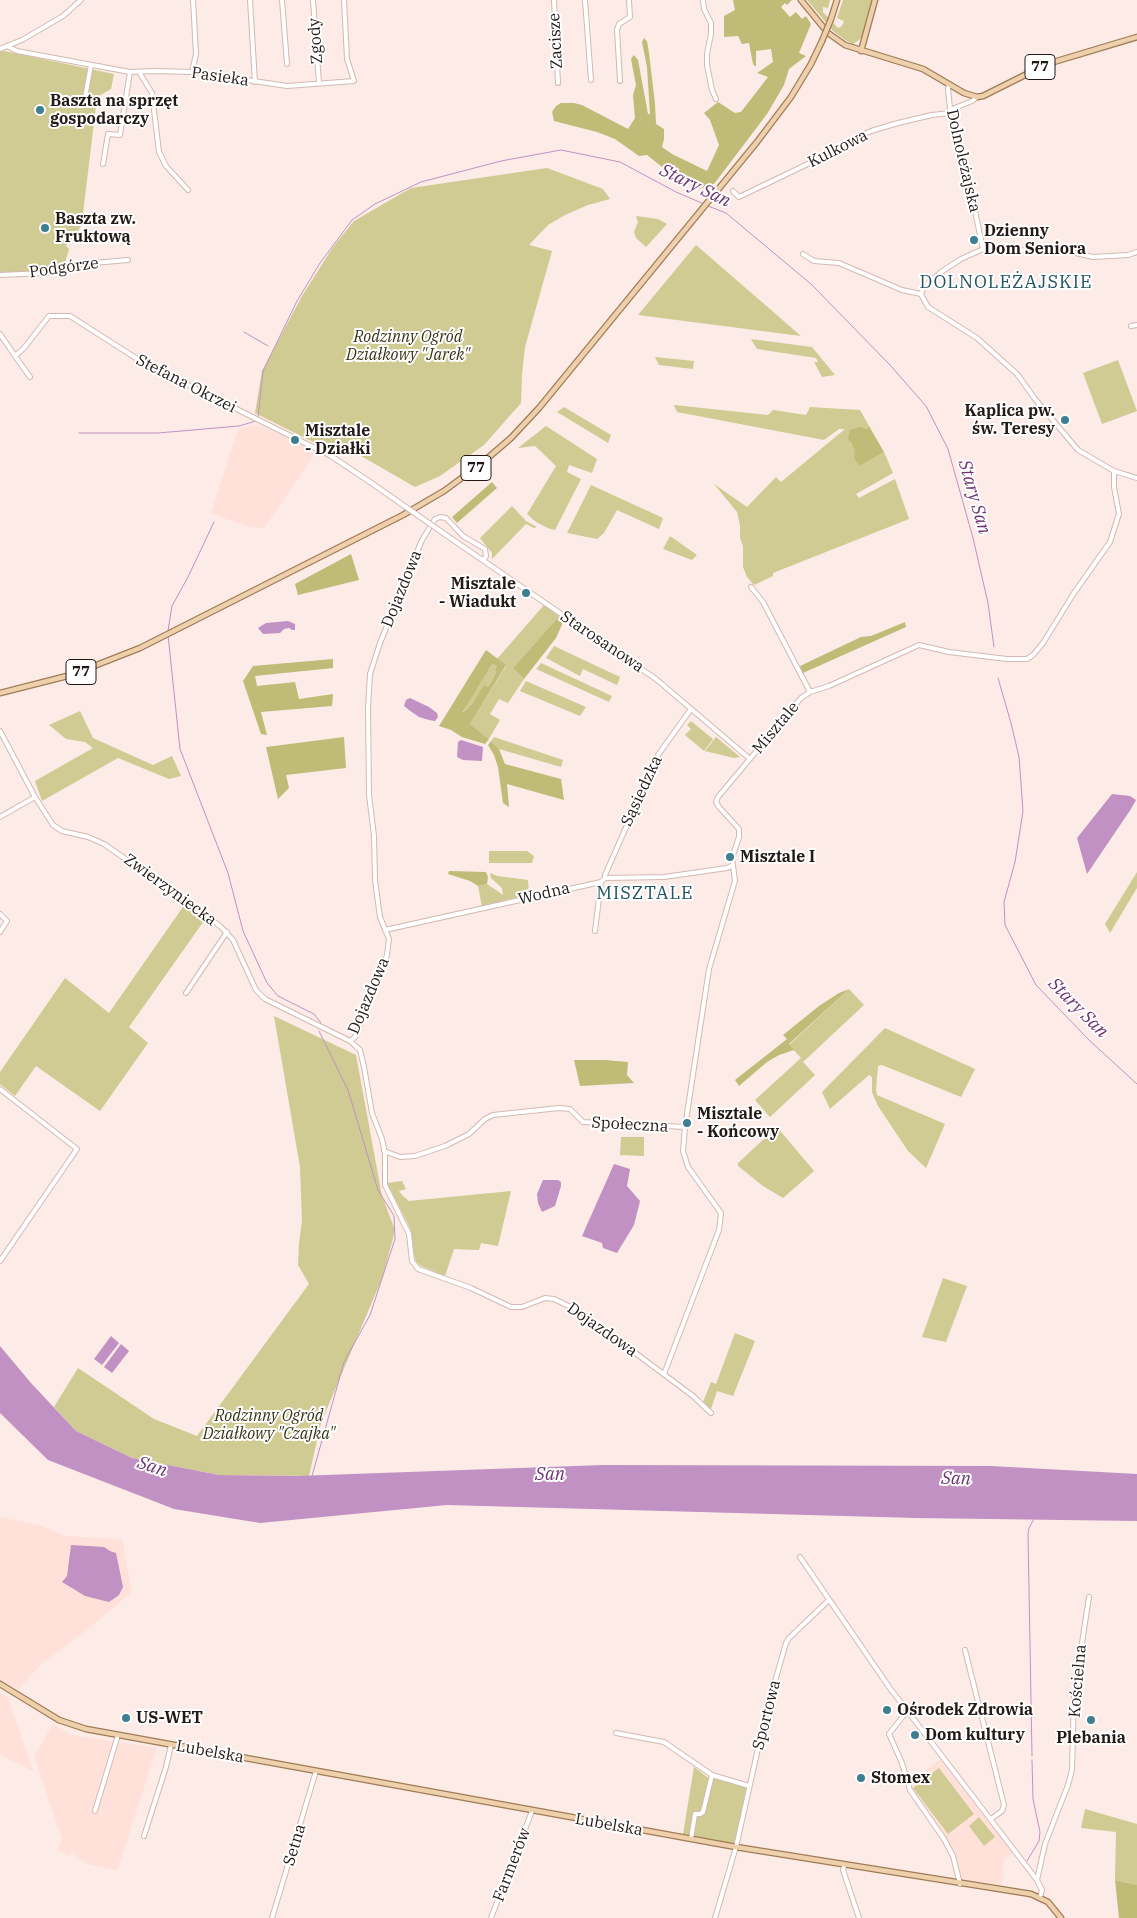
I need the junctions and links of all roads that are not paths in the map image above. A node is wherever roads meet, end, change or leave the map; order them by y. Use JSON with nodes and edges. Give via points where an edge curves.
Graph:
{"nodes":[{"id":1,"x":81,"y":0,"type":"edge"},
{"id":2,"x":193,"y":0,"type":"edge"},
{"id":3,"x":250,"y":0,"type":"edge"},
{"id":4,"x":282,"y":0,"type":"edge"},
{"id":5,"x":313,"y":0,"type":"edge"},
{"id":6,"x":344,"y":0,"type":"edge"},
{"id":7,"x":554,"y":0,"type":"edge"},
{"id":8,"x":585,"y":0,"type":"edge"},
{"id":9,"x":629,"y":0,"type":"edge"},
{"id":10,"x":703,"y":0,"type":"edge"},
{"id":11,"x":801,"y":0,"type":"edge"},
{"id":12,"x":837,"y":0,"type":"edge"},
{"id":13,"x":875,"y":0,"type":"edge"},
{"id":14,"x":1137,"y":37,"type":"edge"},
{"id":15,"x":22,"y":40,"type":"junction"},
{"id":16,"x":7,"y":46,"type":"junction"},
{"id":17,"x":0,"y":49,"type":"edge"},
{"id":18,"x":861,"y":51,"type":"junction"},
{"id":19,"x":24,"y":52,"type":"junction"},
{"id":20,"x":287,"y":64,"type":"dead end"},
{"id":21,"x":91,"y":66,"type":"junction"},
{"id":22,"x":130,"y":72,"type":"junction"},
{"id":23,"x":139,"y":72,"type":"junction"},
{"id":24,"x":192,"y":72,"type":"junction"},
{"id":25,"x":591,"y":80,"type":"dead end"},
{"id":26,"x":620,"y":81,"type":"dead end"},
{"id":27,"x":255,"y":82,"type":"junction"},
{"id":28,"x":319,"y":82,"type":"junction"},
{"id":29,"x":558,"y":83,"type":"dead end"},
{"id":30,"x":949,"y":84,"type":"junction"},
{"id":31,"x":977,"y":97,"type":"junction"},
{"id":32,"x":716,"y":100,"type":"dead end"},
{"id":33,"x":84,"y":103,"type":"dead end"},
{"id":34,"x":950,"y":112,"type":"junction"},
{"id":35,"x":103,"y":164,"type":"dead end"},
{"id":36,"x":188,"y":190,"type":"dead end"},
{"id":37,"x":733,"y":192,"type":"dead end"},
{"id":38,"x":983,"y":249,"type":"junction"},
{"id":39,"x":1137,"y":252,"type":"edge"},
{"id":40,"x":803,"y":254,"type":"dead end"},
{"id":41,"x":128,"y":260,"type":"dead end"},
{"id":42,"x":0,"y":274,"type":"edge"},
{"id":43,"x":921,"y":294,"type":"junction"},
{"id":44,"x":1137,"y":325,"type":"edge"},
{"id":45,"x":1131,"y":326,"type":"dead end"},
{"id":46,"x":0,"y":334,"type":"edge"},
{"id":47,"x":15,"y":356,"type":"junction"},
{"id":48,"x":30,"y":377,"type":"dead end"},
{"id":49,"x":1114,"y":470,"type":"junction"},
{"id":50,"x":1137,"y":478,"type":"edge"},
{"id":51,"x":446,"y":535,"type":"joint"},
{"id":52,"x":484,"y":560,"type":"junction"},
{"id":53,"x":751,"y":587,"type":"dead end"},
{"id":54,"x":810,"y":692,"type":"junction"},
{"id":55,"x":0,"y":693,"type":"edge"},
{"id":56,"x":691,"y":709,"type":"junction"},
{"id":57,"x":0,"y":732,"type":"edge"},
{"id":58,"x":750,"y":759,"type":"junction"},
{"id":59,"x":35,"y":797,"type":"junction"},
{"id":60,"x":0,"y":817,"type":"edge"},
{"id":61,"x":733,"y":865,"type":"junction"},
{"id":62,"x":603,"y":880,"type":"junction"},
{"id":63,"x":0,"y":914,"type":"edge"},
{"id":64,"x":384,"y":930,"type":"junction"},
{"id":65,"x":595,"y":931,"type":"dead end"},
{"id":66,"x":0,"y":932,"type":"edge"},
{"id":67,"x":227,"y":932,"type":"junction"},
{"id":68,"x":186,"y":993,"type":"dead end"},
{"id":69,"x":355,"y":1037,"type":"junction"},
{"id":70,"x":350,"y":1041,"type":"junction"},
{"id":71,"x":360,"y":1050,"type":"junction"},
{"id":72,"x":0,"y":1089,"type":"edge"},
{"id":73,"x":685,"y":1127,"type":"junction"},
{"id":74,"x":384,"y":1151,"type":"junction"},
{"id":75,"x":0,"y":1261,"type":"edge"},
{"id":76,"x":664,"y":1374,"type":"junction"},
{"id":77,"x":710,"y":1413,"type":"dead end"},
{"id":78,"x":800,"y":1557,"type":"dead end"},
{"id":79,"x":1089,"y":1597,"type":"dead end"},
{"id":80,"x":829,"y":1600,"type":"junction"},
{"id":81,"x":965,"y":1650,"type":"dead end"},
{"id":82,"x":0,"y":1684,"type":"edge"},
{"id":83,"x":907,"y":1711,"type":"junction"},
{"id":84,"x":616,"y":1733,"type":"dead end"},
{"id":85,"x":118,"y":1735,"type":"junction"},
{"id":86,"x":171,"y":1745,"type":"junction"},
{"id":87,"x":316,"y":1772,"type":"junction"},
{"id":88,"x":712,"y":1775,"type":"junction"},
{"id":89,"x":749,"y":1786,"type":"junction"},
{"id":90,"x":95,"y":1811,"type":"dead end"},
{"id":91,"x":532,"y":1811,"type":"junction"},
{"id":92,"x":991,"y":1819,"type":"junction"},
{"id":93,"x":144,"y":1836,"type":"dead end"},
{"id":94,"x":691,"y":1839,"type":"junction"},
{"id":95,"x":736,"y":1848,"type":"junction"},
{"id":96,"x":844,"y":1866,"type":"junction"},
{"id":97,"x":1037,"y":1880,"type":"junction"},
{"id":98,"x":960,"y":1884,"type":"junction"},
{"id":99,"x":1040,"y":1897,"type":"junction"},
{"id":100,"x":272,"y":1918,"type":"edge"},
{"id":101,"x":491,"y":1918,"type":"edge"},
{"id":102,"x":715,"y":1918,"type":"edge"},
{"id":103,"x":859,"y":1918,"type":"edge"},
{"id":104,"x":1062,"y":1918,"type":"edge"}],
"edges":[{"from":1,"to":15,"type":"street","via":[[63,16]]},
{"from":2,"to":24,"type":"street","via":[[196,54]]},
{"from":3,"to":27,"type":"street"},
{"from":4,"to":20,"type":"street"},
{"from":5,"to":28,"type":"street","name":"Zgody"},
{"from":6,"to":28,"type":"street","name":"Pasieka","via":[[347,59],[354,81]]},
{"from":7,"to":29,"type":"street","name":"Zacisze"},
{"from":8,"to":25,"type":"street","name":"Zacisze"},
{"from":9,"to":26,"type":"street","via":[[630,17],[619,24],[617,30]]},
{"from":10,"to":32,"type":"street","via":[[711,23],[707,65]]},
{"from":11,"to":18,"type":"main road","via":[[833,37]]},
{"from":12,"to":55,"type":"main road","number":"77","bridge":true,"via":[[822,41],[782,110],[539,408],[482,463],[403,515],[158,639],[71,675]]},
{"from":13,"to":18,"type":"main road"},
{"from":14,"to":31,"type":"main road","number":"77","via":[[1048,64]]},
{"from":15,"to":16,"type":"street"},
{"from":15,"to":19,"type":"street"},
{"from":16,"to":17,"type":"street"},
{"from":16,"to":19,"type":"street","name":"Pasieka"},
{"from":18,"to":30,"type":"main road","via":[[923,69]]},
{"from":19,"to":21,"type":"street","name":"Pasieka"},
{"from":21,"to":22,"type":"street","name":"Pasieka"},
{"from":21,"to":33,"type":"street"},
{"from":22,"to":23,"type":"street","name":"Pasieka"},
{"from":22,"to":35,"type":"street","via":[[120,135],[108,134]]},
{"from":23,"to":24,"type":"street","name":"Pasieka"},
{"from":23,"to":36,"type":"street","via":[[152,93],[158,152]]},
{"from":24,"to":27,"type":"street","name":"Pasieka"},
{"from":27,"to":28,"type":"street","name":"Pasieka","via":[[287,86]]},
{"from":30,"to":31,"type":"main road"},
{"from":30,"to":34,"type":"street","name":"Dolnoleżajska"},
{"from":31,"to":34,"type":"street"},
{"from":34,"to":37,"type":"street","name":"Kulkowa","via":[[871,132],[739,197]]},
{"from":34,"to":38,"type":"street","name":"Dolnoleżajska"},
{"from":38,"to":39,"type":"street","via":[[1071,252],[1093,257]]},
{"from":38,"to":43,"type":"street","via":[[940,272]]},
{"from":40,"to":43,"type":"street","via":[[814,260],[839,263],[902,290]]},
{"from":41,"to":42,"type":"street","name":"Podgórze","via":[[71,265],[46,273]]},
{"from":43,"to":49,"type":"street","via":[[928,307],[977,338],[1017,374],[1078,450]]},
{"from":44,"to":45,"type":"street"},
{"from":46,"to":47,"type":"street"},
{"from":47,"to":48,"type":"street"},
{"from":47,"to":51,"type":"street","name":"Stefana Okrzei","bridge":true,"via":[[49,316],[70,316],[142,362],[331,456]]},
{"from":49,"to":50,"type":"street"},
{"from":49,"to":54,"type":"street","name":"Misztale","via":[[1119,514],[1110,542],[1037,651],[1027,659],[997,658],[919,645]]},
{"from":51,"to":52,"type":"street","name":"Starosanowa"},
{"from":52,"to":56,"type":"street","name":"Starosanowa","via":[[650,674]]},
{"from":52,"to":64,"type":"street","name":"Dojazdowa","via":[[485,549],[463,536],[446,518],[435,519],[422,540],[370,674],[369,795],[375,880]]},
{"from":53,"to":54,"type":"street","via":[[763,602]]},
{"from":54,"to":58,"type":"street","name":"Misztale","via":[[801,698]]},
{"from":56,"to":58,"type":"street","name":"Starosanowa"},
{"from":56,"to":62,"type":"street","name":"Sąsiedzka","via":[[658,756]]},
{"from":57,"to":59,"type":"street","name":"Zwierzyniecka"},
{"from":58,"to":61,"type":"street","name":"Misztale","via":[[716,802],[739,830]]},
{"from":59,"to":60,"type":"street"},
{"from":59,"to":67,"type":"street","name":"Zwierzyniecka","via":[[57,828],[115,850]]},
{"from":61,"to":62,"type":"street","name":"Wodna","via":[[664,878]]},
{"from":61,"to":73,"type":"street","name":"Misztale","via":[[735,881],[709,969]]},
{"from":62,"to":64,"type":"street","name":"Wodna"},
{"from":62,"to":65,"type":"street","name":"Sąsiedzka"},
{"from":63,"to":66,"type":"street","via":[[8,921]]},
{"from":64,"to":69,"type":"street","name":"Dojazdowa","via":[[389,939],[387,956]]},
{"from":67,"to":68,"type":"street"},
{"from":67,"to":70,"type":"street","name":"Zwierzyniecka","via":[[256,990],[265,999]]},
{"from":69,"to":70,"type":"street","name":"Dojazdowa"},
{"from":69,"to":71,"type":"street"},
{"from":70,"to":71,"type":"street","name":"Dojazdowa"},
{"from":71,"to":74,"type":"street","name":"Dojazdowa","via":[[372,1113]]},
{"from":72,"to":75,"type":"street","via":[[77,1149]]},
{"from":73,"to":74,"type":"street","name":"Społeczna","via":[[583,1122],[570,1109],[559,1108],[492,1115],[469,1134],[415,1156],[400,1157]]},
{"from":73,"to":76,"type":"street","name":"Misztale","via":[[683,1151],[688,1167],[721,1213],[719,1230]]},
{"from":74,"to":76,"type":"street","name":"Dojazdowa","via":[[385,1185],[409,1234],[415,1267],[511,1307],[522,1307],[545,1298],[554,1299],[579,1311]]},
{"from":76,"to":77,"type":"street","name":"Dojazdowa"},
{"from":78,"to":80,"type":"street"},
{"from":79,"to":97,"type":"street","name":"Kościelna","via":[[1074,1695],[1072,1770],[1045,1844]]},
{"from":80,"to":83,"type":"street"},
{"from":80,"to":89,"type":"street","name":"Sportowa","via":[[786,1643]]},
{"from":81,"to":92,"type":"street","via":[[1004,1805],[1002,1811]]},
{"from":82,"to":85,"type":"main road","name":"Lubelska","via":[[68,1724]]},
{"from":83,"to":92,"type":"street"},
{"from":83,"to":98,"type":"street","via":[[888,1734],[910,1790],[953,1856]]},
{"from":84,"to":88,"type":"street","via":[[664,1742]]},
{"from":85,"to":86,"type":"main road","name":"Lubelska"},
{"from":85,"to":90,"type":"street"},
{"from":86,"to":87,"type":"main road","name":"Lubelska"},
{"from":86,"to":93,"type":"street"},
{"from":87,"to":91,"type":"main road","name":"Lubelska"},
{"from":87,"to":100,"type":"street","name":"Setna"},
{"from":88,"to":89,"type":"street"},
{"from":88,"to":94,"type":"street","via":[[703,1812],[695,1814]]},
{"from":89,"to":95,"type":"street","name":"Sportowa"},
{"from":91,"to":94,"type":"main road","name":"Lubelska"},
{"from":91,"to":101,"type":"street","name":"Farmerów"},
{"from":92,"to":97,"type":"street"},
{"from":94,"to":95,"type":"main road","name":"Lubelska"},
{"from":95,"to":96,"type":"main road","name":"Lubelska"},
{"from":95,"to":102,"type":"street","name":"Sportowa"},
{"from":96,"to":98,"type":"main road","name":"Lubelska"},
{"from":96,"to":103,"type":"street"},
{"from":97,"to":99,"type":"street","via":[[1042,1890]]},
{"from":98,"to":99,"type":"main road","name":"Lubelska"},
{"from":99,"to":104,"type":"main road"}]}
